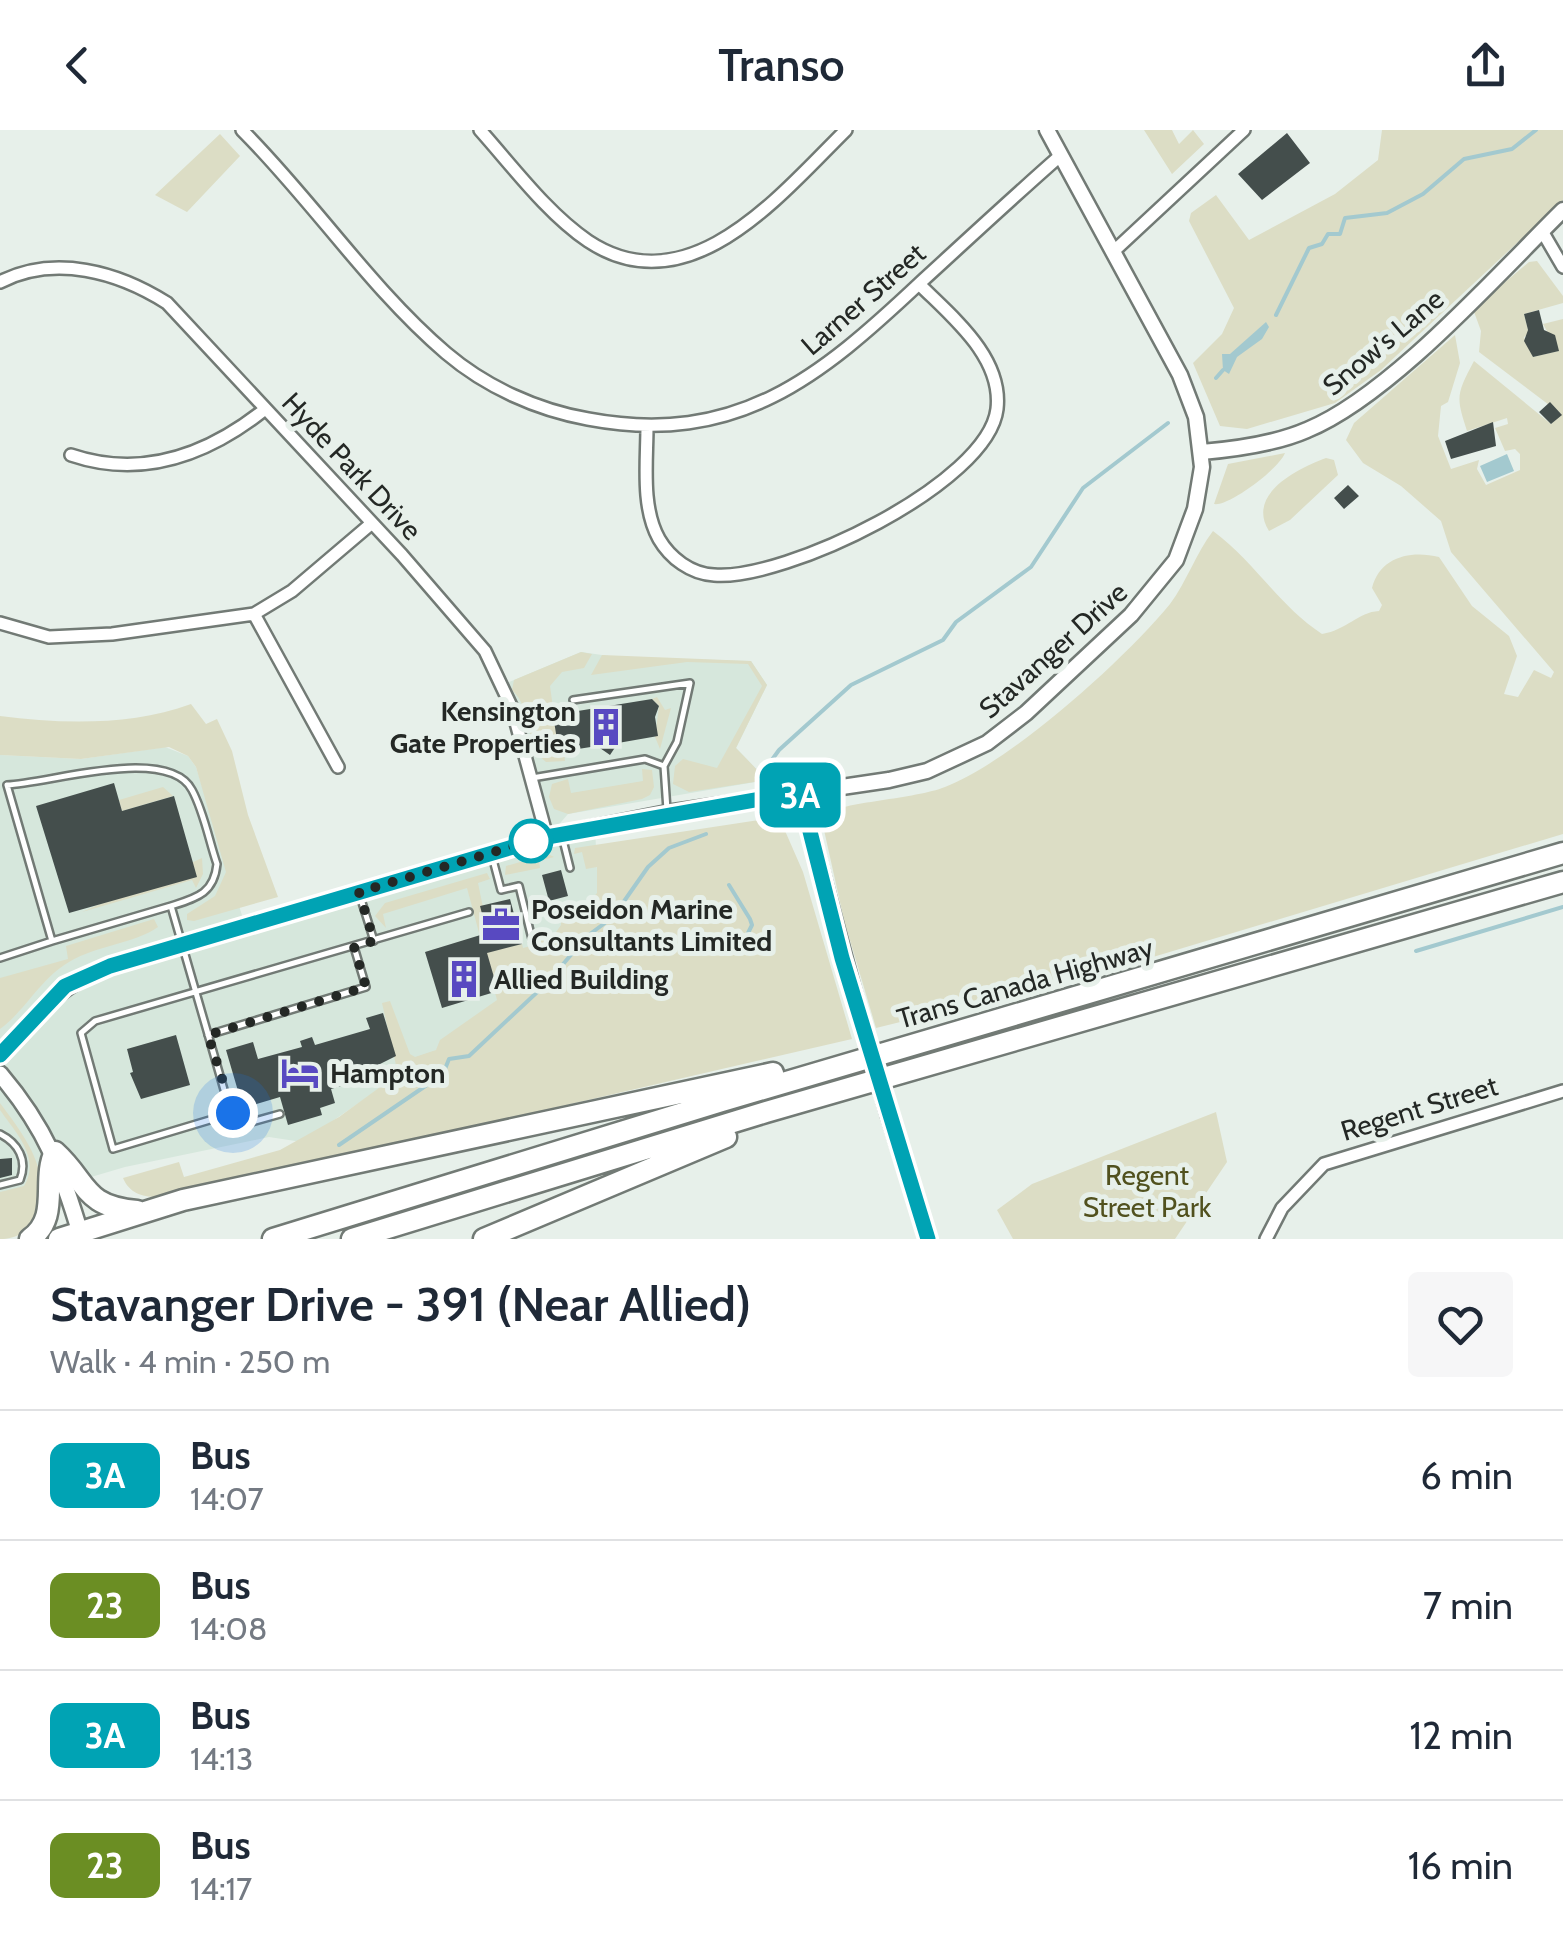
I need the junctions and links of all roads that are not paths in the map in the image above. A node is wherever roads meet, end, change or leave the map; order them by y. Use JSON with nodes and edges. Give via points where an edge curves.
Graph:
{"nodes":[{"id":1,"x":480,"y":130,"type":"edge"},
{"id":2,"x":846,"y":130,"type":"edge"},
{"id":3,"x":1048,"y":130,"type":"edge"},
{"id":4,"x":1244,"y":130,"type":"edge"},
{"id":5,"x":249,"y":133,"type":"edge"},
{"id":6,"x":1061,"y":155,"type":"junction"},
{"id":7,"x":1563,"y":210,"type":"edge"},
{"id":8,"x":1542,"y":231,"type":"junction"},
{"id":9,"x":1114,"y":251,"type":"junction"},
{"id":10,"x":1563,"y":267,"type":"edge"},
{"id":11,"x":0,"y":282,"type":"edge"},
{"id":12,"x":920,"y":284,"type":"junction"},
{"id":13,"x":264,"y":410,"type":"junction"},
{"id":14,"x":647,"y":426,"type":"junction"},
{"id":15,"x":1202,"y":452,"type":"junction"},
{"id":16,"x":70,"y":456,"type":"dead end"},
{"id":17,"x":372,"y":523,"type":"junction"},
{"id":18,"x":254,"y":614,"type":"junction"},
{"id":19,"x":0,"y":623,"type":"edge"},
{"id":20,"x":573,"y":700,"type":"dead end"},
{"id":21,"x":664,"y":766,"type":"junction"},
{"id":22,"x":338,"y":767,"type":"dead end"},
{"id":23,"x":532,"y":778,"type":"junction"},
{"id":24,"x":4,"y":785,"type":"edge"},
{"id":25,"x":800,"y":792,"type":"junction"},
{"id":26,"x":667,"y":813,"type":"junction"},
{"id":27,"x":554,"y":835,"type":"junction"},
{"id":28,"x":491,"y":852,"type":"junction"},
{"id":29,"x":1563,"y":853,"type":"edge"},
{"id":30,"x":570,"y":868,"type":"dead end"},
{"id":31,"x":1563,"y":882,"type":"edge"},
{"id":32,"x":359,"y":892,"type":"junction"},
{"id":33,"x":171,"y":906,"type":"junction"},
{"id":34,"x":469,"y":912,"type":"dead end"},
{"id":35,"x":52,"y":940,"type":"junction"},
{"id":36,"x":374,"y":941,"type":"junction"},
{"id":37,"x":534,"y":943,"type":"dead end"},
{"id":38,"x":181,"y":944,"type":"junction"},
{"id":39,"x":354,"y":947,"type":"junction"},
{"id":40,"x":0,"y":958,"type":"edge"},
{"id":41,"x":195,"y":992,"type":"junction"},
{"id":42,"x":208,"y":1035,"type":"junction"},
{"id":43,"x":946,"y":1035,"type":"junction"},
{"id":44,"x":1010,"y":1042,"type":"junction"},
{"id":45,"x":0,"y":1055,"type":"edge"},
{"id":46,"x":0,"y":1074,"type":"edge"},
{"id":47,"x":1563,"y":1091,"type":"edge"},
{"id":48,"x":233,"y":1113,"type":"junction"},
{"id":49,"x":280,"y":1114,"type":"dead end"},
{"id":50,"x":0,"y":1134,"type":"edge"},
{"id":51,"x":55,"y":1152,"type":"junction"},
{"id":52,"x":0,"y":1185,"type":"edge"},
{"id":53,"x":139,"y":1211,"type":"junction"},
{"id":54,"x":81,"y":1236,"type":"edge"},
{"id":55,"x":30,"y":1239,"type":"edge"},
{"id":56,"x":59,"y":1239,"type":"edge"},
{"id":57,"x":273,"y":1239,"type":"edge"},
{"id":58,"x":352,"y":1239,"type":"edge"},
{"id":59,"x":484,"y":1239,"type":"edge"},
{"id":60,"x":928,"y":1239,"type":"edge"},
{"id":61,"x":1266,"y":1239,"type":"edge"}],
"edges":[{"from":1,"to":2,"type":"street","via":[[588,241],[653,260],[694,254],[729,238]]},
{"from":3,"to":6,"type":"street","name":"Stavanger Drive"},
{"from":4,"to":9,"type":"street"},
{"from":5,"to":14,"type":"street","name":"Larner Street","via":[[417,324],[480,379],[572,416]]},
{"from":6,"to":9,"type":"street","name":"Stavanger Drive"},
{"from":6,"to":12,"type":"street","name":"Larner Street"},
{"from":7,"to":8,"type":"street","name":"Snow's Lane"},
{"from":8,"to":10,"type":"street"},
{"from":8,"to":15,"type":"street","name":"Snow's Lane","via":[[1408,360],[1335,416],[1268,442]]},
{"from":9,"to":15,"type":"street","name":"Stavanger Drive","via":[[1180,375]]},
{"from":11,"to":13,"type":"street","name":"Hyde Park Drive","via":[[49,269],[83,270],[138,285],[167,303]]},
{"from":12,"to":14,"type":"street","name":"Larner Street","via":[[795,387],[722,416]]},
{"from":12,"to":14,"type":"street","via":[[982,351],[996,382],[997,410],[985,442],[910,504],[866,530],[746,572],[713,576],[686,567],[652,525]]},
{"from":13,"to":16,"type":"street","via":[[177,460],[105,467]]},
{"from":13,"to":17,"type":"street","name":"Hyde Park Drive"},
{"from":15,"to":25,"type":"street","name":"Stavanger Drive","via":[[1199,494],[1176,560],[1151,594],[1026,713],[986,743],[927,770]]},
{"from":17,"to":18,"type":"street"},
{"from":17,"to":23,"type":"street","name":"Hyde Park Drive","via":[[486,651],[512,708]]},
{"from":18,"to":19,"type":"street","via":[[49,637]]},
{"from":18,"to":22,"type":"street"},
{"from":20,"to":21,"type":"lane","via":[[690,683],[677,742]]},
{"from":21,"to":23,"type":"lane","via":[[645,760]]},
{"from":21,"to":26,"type":"lane"},
{"from":23,"to":27,"type":"street","name":"Hyde Park Drive"},
{"from":24,"to":33,"type":"lane","via":[[140,766],[180,775],[192,789],[217,864],[204,895]]},
{"from":24,"to":35,"type":"lane"},
{"from":25,"to":26,"type":"street","name":"Stavanger Drive"},
{"from":25,"to":60,"type":"street","bridge":true},
{"from":26,"to":27,"type":"street","name":"Stavanger Drive"},
{"from":27,"to":28,"type":"street","name":"Stavanger Drive"},
{"from":27,"to":30,"type":"lane"},
{"from":28,"to":32,"type":"street","name":"Stavanger Drive"},
{"from":28,"to":37,"type":"lane","via":[[501,890],[519,886]]},
{"from":29,"to":43,"type":"highway","name":"Trans Canada Highway"},
{"from":31,"to":44,"type":"highway","name":"Trans Canada Highway"},
{"from":32,"to":36,"type":"lane"},
{"from":32,"to":38,"type":"street","name":"Stavanger Drive"},
{"from":33,"to":35,"type":"lane"},
{"from":33,"to":38,"type":"lane"},
{"from":34,"to":36,"type":"lane"},
{"from":35,"to":40,"type":"lane"},
{"from":36,"to":39,"type":"lane"},
{"from":38,"to":41,"type":"lane"},
{"from":38,"to":45,"type":"street","name":"Stavanger Drive","via":[[65,986]]},
{"from":39,"to":41,"type":"lane"},
{"from":39,"to":42,"type":"lane","via":[[366,987]]},
{"from":41,"to":42,"type":"lane"},
{"from":41,"to":48,"type":"lane","via":[[95,1021],[82,1032],[113,1149]]},
{"from":42,"to":48,"type":"lane"},
{"from":43,"to":53,"type":"highway"},
{"from":43,"to":57,"type":"highway","name":"Trans Canada Highway"},
{"from":44,"to":58,"type":"highway","name":"Trans Canada Highway"},
{"from":44,"to":59,"type":"highway","via":[[679,1154]]},
{"from":46,"to":51,"type":"main road"},
{"from":47,"to":61,"type":"street","name":"Regent Street","via":[[1324,1164],[1282,1208]]},
{"from":48,"to":49,"type":"lane","via":[[248,1123]]},
{"from":50,"to":52,"type":"lane","via":[[21,1152],[24,1169],[20,1180]]},
{"from":51,"to":53,"type":"highway","via":[[104,1205]]},
{"from":51,"to":54,"type":"main road"},
{"from":51,"to":55,"type":"highway","via":[[48,1166],[46,1219]]},
{"from":53,"to":54,"type":"highway"},
{"from":54,"to":56,"type":"highway"}]}
